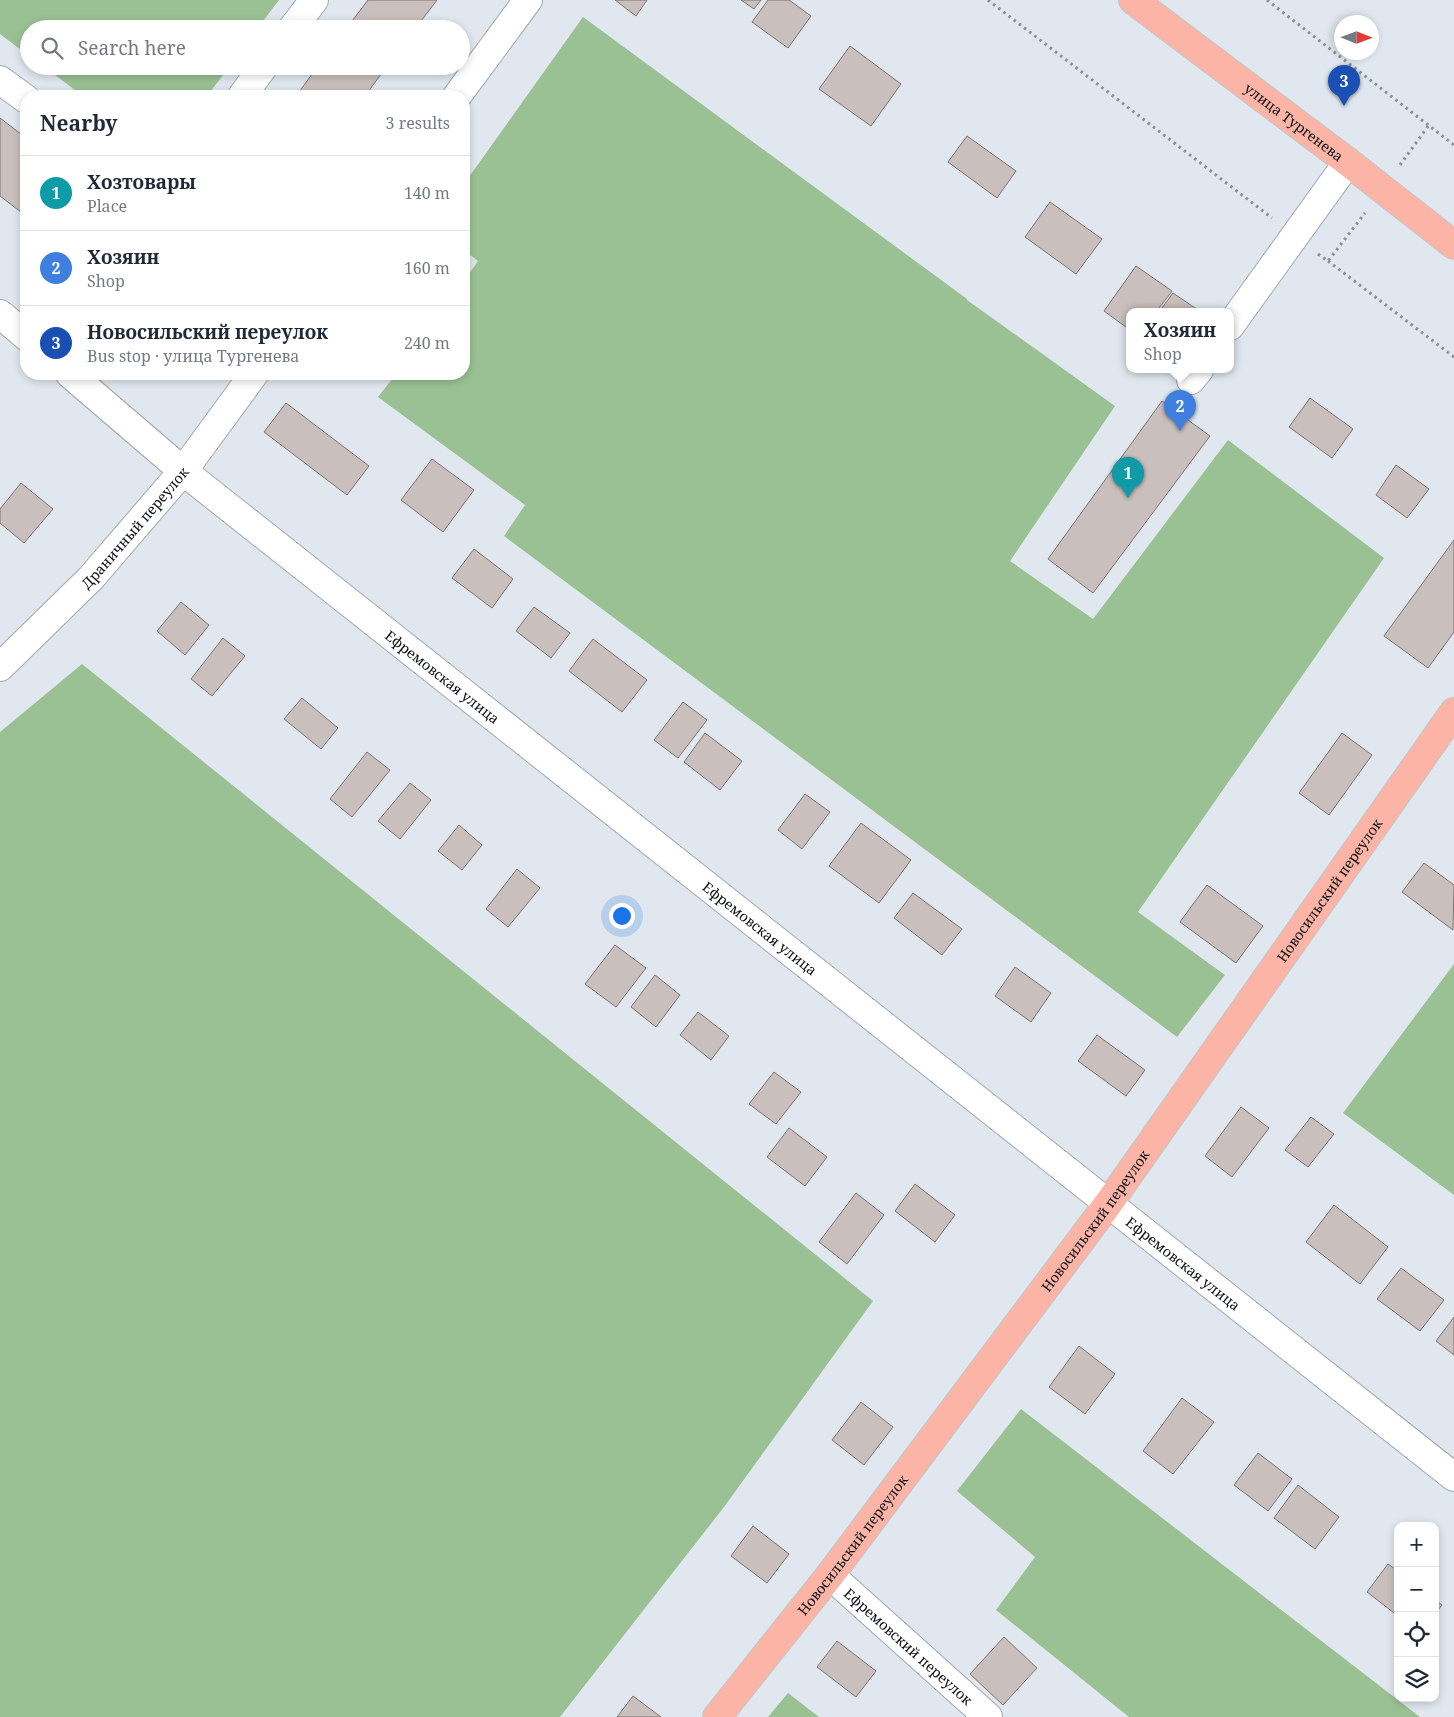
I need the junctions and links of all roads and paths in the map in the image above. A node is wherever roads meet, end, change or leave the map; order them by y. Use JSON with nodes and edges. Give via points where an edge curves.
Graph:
{"nodes":[{"id":1,"x":314,"y":0,"type":"edge"},
{"id":2,"x":528,"y":0,"type":"edge"},
{"id":3,"x":988,"y":0,"type":"edge"},
{"id":4,"x":1134,"y":0,"type":"edge"},
{"id":5,"x":1266,"y":0,"type":"edge"},
{"id":6,"x":299,"y":20,"type":"edge"},
{"id":7,"x":257,"y":75,"type":"edge"},
{"id":8,"x":0,"y":80,"type":"edge"},
{"id":9,"x":246,"y":90,"type":"edge"},
{"id":10,"x":461,"y":90,"type":"edge"},
{"id":11,"x":20,"y":95,"type":"edge"},
{"id":12,"x":1429,"y":125,"type":"junction"},
{"id":13,"x":1454,"y":145,"type":"edge"},
{"id":14,"x":1348,"y":162,"type":"junction"},
{"id":15,"x":1383,"y":190,"type":"junction"},
{"id":16,"x":1294,"y":236,"type":"junction"},
{"id":17,"x":1454,"y":245,"type":"edge"},
{"id":18,"x":1328,"y":261,"type":"junction"},
{"id":19,"x":0,"y":314,"type":"edge"},
{"id":20,"x":1234,"y":320,"type":"edge"},
{"id":21,"x":20,"y":331,"type":"edge"},
{"id":22,"x":1454,"y":357,"type":"edge"},
{"id":23,"x":77,"y":380,"type":"edge"},
{"id":24,"x":250,"y":380,"type":"edge"},
{"id":25,"x":182,"y":471,"type":"junction"},
{"id":26,"x":0,"y":667,"type":"edge"},
{"id":27,"x":1454,"y":712,"type":"edge"},
{"id":28,"x":1108,"y":1204,"type":"junction"},
{"id":29,"x":1454,"y":1477,"type":"edge"},
{"id":30,"x":830,"y":1575,"type":"junction"},
{"id":31,"x":717,"y":1717,"type":"edge"},
{"id":32,"x":988,"y":1717,"type":"edge"}],
"edges":[{"from":1,"to":6,"type":"street"},
{"from":2,"to":10,"type":"street"},
{"from":3,"to":16,"type":"path"},
{"from":4,"to":14,"type":"main road","name":"улица Тургенева"},
{"from":5,"to":12,"type":"path"},
{"from":7,"to":9,"type":"street"},
{"from":8,"to":11,"type":"street"},
{"from":12,"to":13,"type":"path"},
{"from":12,"to":15,"type":"path"},
{"from":14,"to":15,"type":"main road","name":"улица Тургенева"},
{"from":14,"to":16,"type":"street"},
{"from":15,"to":17,"type":"main road","name":"улица Тургенева"},
{"from":15,"to":18,"type":"path"},
{"from":16,"to":18,"type":"path"},
{"from":16,"to":20,"type":"street"},
{"from":18,"to":22,"type":"path"},
{"from":19,"to":21,"type":"street"},
{"from":23,"to":25,"type":"street","name":"Ефремовская улица"},
{"from":24,"to":25,"type":"street","name":"Драничный переулок"},
{"from":25,"to":26,"type":"street","name":"Драничный переулок","via":[[91,578]]},
{"from":25,"to":28,"type":"street","name":"Ефремовская улица"},
{"from":27,"to":28,"type":"main road","name":"Новосильский переулок"},
{"from":28,"to":29,"type":"street","name":"Ефремовская улица"},
{"from":28,"to":30,"type":"main road","name":"Новосильский переулок"},
{"from":30,"to":31,"type":"main road","name":"Новосильский переулок"},
{"from":30,"to":32,"type":"street","name":"Ефремовский переулок"}]}
